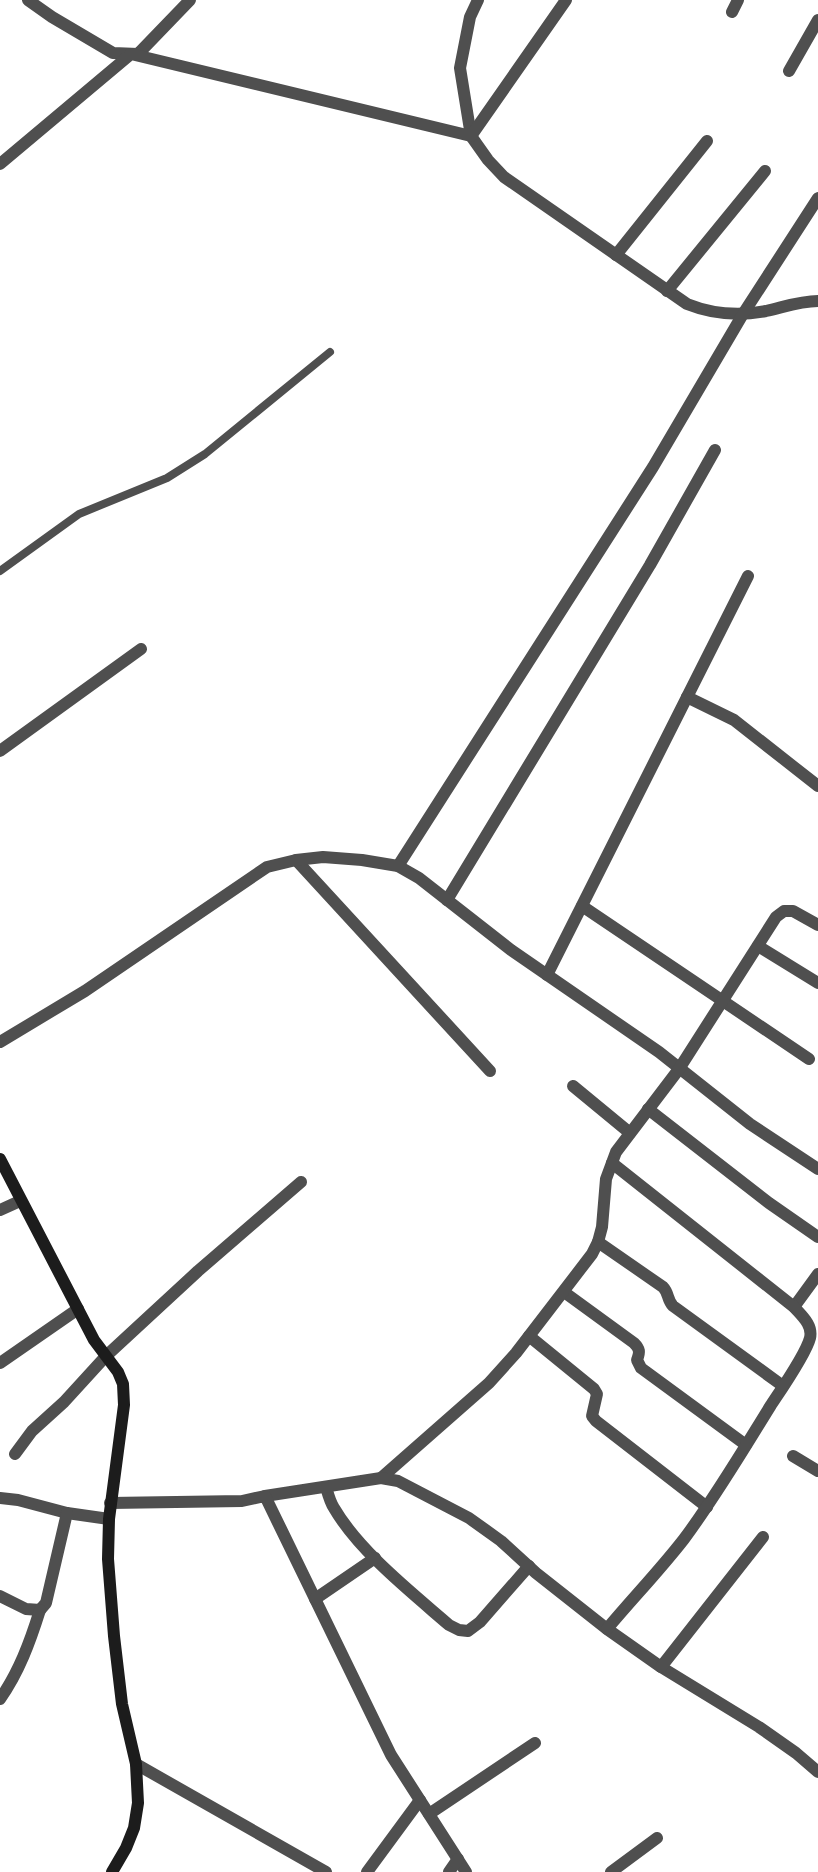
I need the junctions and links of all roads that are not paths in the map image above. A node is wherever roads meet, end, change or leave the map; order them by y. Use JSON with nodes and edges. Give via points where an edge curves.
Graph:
{"nodes":[{"id":1,"x":28,"y":0,"type":"edge"},
{"id":2,"x":190,"y":0,"type":"edge"},
{"id":3,"x":478,"y":0,"type":"edge"},
{"id":4,"x":566,"y":0,"type":"edge"},
{"id":5,"x":738,"y":0,"type":"edge"},
{"id":6,"x":732,"y":12,"type":"dead end"},
{"id":7,"x":818,"y":20,"type":"edge"},
{"id":8,"x":130,"y":54,"type":"junction"},
{"id":9,"x":789,"y":71,"type":"dead end"},
{"id":10,"x":471,"y":136,"type":"junction"},
{"id":11,"x":707,"y":141,"type":"dead end"},
{"id":12,"x":0,"y":164,"type":"edge"},
{"id":13,"x":765,"y":171,"type":"dead end"},
{"id":14,"x":818,"y":198,"type":"edge"},
{"id":15,"x":616,"y":255,"type":"junction"},
{"id":16,"x":667,"y":291,"type":"junction"},
{"id":17,"x":818,"y":301,"type":"edge"},
{"id":18,"x":743,"y":314,"type":"junction"},
{"id":19,"x":330,"y":352,"type":"dead end"},
{"id":20,"x":715,"y":450,"type":"dead end"},
{"id":21,"x":0,"y":571,"type":"edge"},
{"id":22,"x":748,"y":576,"type":"dead end"},
{"id":23,"x":141,"y":649,"type":"dead end"},
{"id":24,"x":687,"y":697,"type":"junction"},
{"id":25,"x":0,"y":751,"type":"edge"},
{"id":26,"x":818,"y":786,"type":"edge"},
{"id":27,"x":296,"y":860,"type":"junction"},
{"id":28,"x":399,"y":866,"type":"junction"},
{"id":29,"x":447,"y":900,"type":"junction"},
{"id":30,"x":582,"y":906,"type":"junction"},
{"id":31,"x":818,"y":925,"type":"edge"},
{"id":32,"x":758,"y":946,"type":"junction"},
{"id":33,"x":544,"y":973,"type":"junction"},
{"id":34,"x":818,"y":983,"type":"edge"},
{"id":35,"x":722,"y":1001,"type":"junction"},
{"id":36,"x":0,"y":1042,"type":"edge"},
{"id":37,"x":809,"y":1059,"type":"dead end"},
{"id":38,"x":679,"y":1069,"type":"junction"},
{"id":39,"x":490,"y":1071,"type":"dead end"},
{"id":40,"x":573,"y":1086,"type":"dead end"},
{"id":41,"x":648,"y":1109,"type":"junction"},
{"id":42,"x":630,"y":1133,"type":"junction"},
{"id":43,"x":0,"y":1159,"type":"edge"},
{"id":44,"x":612,"y":1163,"type":"junction"},
{"id":45,"x":818,"y":1169,"type":"edge"},
{"id":46,"x":301,"y":1182,"type":"dead end"},
{"id":47,"x":20,"y":1201,"type":"junction"},
{"id":48,"x":0,"y":1210,"type":"edge"},
{"id":49,"x":818,"y":1237,"type":"edge"},
{"id":50,"x":598,"y":1242,"type":"junction"},
{"id":51,"x":818,"y":1274,"type":"edge"},
{"id":52,"x":564,"y":1292,"type":"junction"},
{"id":53,"x":794,"y":1307,"type":"junction"},
{"id":54,"x":78,"y":1309,"type":"junction"},
{"id":55,"x":529,"y":1336,"type":"junction"},
{"id":56,"x":106,"y":1356,"type":"junction"},
{"id":57,"x":0,"y":1363,"type":"edge"},
{"id":58,"x":783,"y":1386,"type":"junction"},
{"id":59,"x":746,"y":1445,"type":"junction"},
{"id":60,"x":15,"y":1454,"type":"dead end"},
{"id":61,"x":793,"y":1456,"type":"dead end"},
{"id":62,"x":818,"y":1471,"type":"edge"},
{"id":63,"x":381,"y":1478,"type":"junction"},
{"id":64,"x":326,"y":1486,"type":"junction"},
{"id":65,"x":265,"y":1496,"type":"junction"},
{"id":66,"x":0,"y":1498,"type":"edge"},
{"id":67,"x":110,"y":1503,"type":"junction"},
{"id":68,"x":707,"y":1507,"type":"junction"},
{"id":69,"x":67,"y":1513,"type":"junction"},
{"id":70,"x":109,"y":1519,"type":"junction"},
{"id":71,"x":764,"y":1537,"type":"dead end"},
{"id":72,"x":375,"y":1558,"type":"junction"},
{"id":73,"x":529,"y":1566,"type":"junction"},
{"id":74,"x":0,"y":1596,"type":"edge"},
{"id":75,"x":315,"y":1599,"type":"junction"},
{"id":76,"x":40,"y":1610,"type":"junction"},
{"id":77,"x":606,"y":1629,"type":"junction"},
{"id":78,"x":661,"y":1667,"type":"junction"},
{"id":79,"x":0,"y":1699,"type":"edge"},
{"id":80,"x":535,"y":1743,"type":"dead end"},
{"id":81,"x":136,"y":1764,"type":"junction"},
{"id":82,"x":818,"y":1772,"type":"edge"},
{"id":83,"x":420,"y":1800,"type":"junction"},
{"id":84,"x":429,"y":1814,"type":"junction"},
{"id":85,"x":657,"y":1838,"type":"dead end"},
{"id":86,"x":458,"y":1859,"type":"junction"},
{"id":87,"x":112,"y":1872,"type":"edge"},
{"id":88,"x":326,"y":1872,"type":"edge"},
{"id":89,"x":367,"y":1872,"type":"edge"},
{"id":90,"x":448,"y":1872,"type":"edge"},
{"id":91,"x":466,"y":1872,"type":"edge"},
{"id":92,"x":611,"y":1872,"type":"edge"}],
"edges":[{"from":1,"to":8,"type":"street","via":[[113,53]]},
{"from":2,"to":8,"type":"street","via":[[138,54]]},
{"from":3,"to":10,"type":"street","via":[[470,17],[460,68]]},
{"from":4,"to":10,"type":"street"},
{"from":5,"to":6,"type":"street"},
{"from":7,"to":9,"type":"street"},
{"from":8,"to":10,"type":"street"},
{"from":8,"to":12,"type":"street"},
{"from":10,"to":15,"type":"street","via":[[504,177]]},
{"from":11,"to":15,"type":"street"},
{"from":13,"to":16,"type":"street"},
{"from":14,"to":18,"type":"street"},
{"from":15,"to":16,"type":"street"},
{"from":16,"to":18,"type":"street","via":[[702,310]]},
{"from":17,"to":18,"type":"street"},
{"from":18,"to":28,"type":"street","via":[[653,467]]},
{"from":19,"to":21,"type":"lane","via":[[205,454],[167,478],[79,514]]},
{"from":20,"to":29,"type":"street"},
{"from":22,"to":24,"type":"street"},
{"from":23,"to":25,"type":"street"},
{"from":24,"to":26,"type":"street","via":[[734,720]]},
{"from":24,"to":30,"type":"street"},
{"from":27,"to":28,"type":"street","via":[[323,857]]},
{"from":27,"to":36,"type":"street","via":[[267,867],[85,991]]},
{"from":27,"to":39,"type":"street"},
{"from":28,"to":29,"type":"street"},
{"from":29,"to":33,"type":"street"},
{"from":30,"to":33,"type":"street"},
{"from":30,"to":35,"type":"street"},
{"from":31,"to":32,"type":"street","via":[[793,911],[784,911]]},
{"from":32,"to":34,"type":"street"},
{"from":32,"to":35,"type":"street"},
{"from":33,"to":38,"type":"street"},
{"from":35,"to":37,"type":"street"},
{"from":35,"to":38,"type":"street"},
{"from":38,"to":41,"type":"street"},
{"from":38,"to":45,"type":"street","via":[[750,1124]]},
{"from":40,"to":42,"type":"street"},
{"from":41,"to":42,"type":"street"},
{"from":41,"to":49,"type":"street"},
{"from":42,"to":44,"type":"street"},
{"from":43,"to":47,"type":"street"},
{"from":44,"to":50,"type":"street","via":[[606,1179]]},
{"from":44,"to":53,"type":"street"},
{"from":46,"to":56,"type":"street"},
{"from":47,"to":48,"type":"street"},
{"from":47,"to":54,"type":"street"},
{"from":50,"to":52,"type":"street"},
{"from":50,"to":58,"type":"street","via":[[663,1287],[673,1306]]},
{"from":51,"to":53,"type":"street"},
{"from":52,"to":55,"type":"street"},
{"from":52,"to":59,"type":"street","via":[[634,1342],[639,1347],[641,1368]]},
{"from":53,"to":58,"type":"street","via":[[810,1328],[810,1337]]},
{"from":54,"to":56,"type":"street"},
{"from":54,"to":57,"type":"street"},
{"from":55,"to":63,"type":"street","via":[[489,1383]]},
{"from":55,"to":68,"type":"street","via":[[594,1389],[597,1394],[592,1416],[596,1421]]},
{"from":56,"to":60,"type":"street","via":[[32,1431]]},
{"from":56,"to":67,"type":"street","via":[[123,1384],[124,1405]]},
{"from":58,"to":59,"type":"street"},
{"from":59,"to":68,"type":"street"},
{"from":61,"to":62,"type":"street"},
{"from":63,"to":64,"type":"street"},
{"from":63,"to":73,"type":"street","via":[[398,1481],[468,1518],[501,1540]]},
{"from":64,"to":65,"type":"street"},
{"from":64,"to":72,"type":"street","via":[[333,1507],[350,1532]]},
{"from":65,"to":67,"type":"street"},
{"from":65,"to":75,"type":"street"},
{"from":66,"to":69,"type":"street"},
{"from":67,"to":70,"type":"street"},
{"from":68,"to":77,"type":"street"},
{"from":69,"to":70,"type":"street"},
{"from":69,"to":76,"type":"street","via":[[51,1587]]},
{"from":70,"to":81,"type":"street","via":[[114,1636],[122,1704]]},
{"from":71,"to":78,"type":"street"},
{"from":72,"to":73,"type":"street","via":[[449,1625],[468,1631]]},
{"from":72,"to":75,"type":"street"},
{"from":73,"to":77,"type":"street"},
{"from":74,"to":76,"type":"street","via":[[26,1609]]},
{"from":75,"to":83,"type":"street","via":[[391,1755]]},
{"from":76,"to":79,"type":"street","via":[[21,1663]]},
{"from":77,"to":78,"type":"street"},
{"from":78,"to":82,"type":"street","via":[[759,1727]]},
{"from":80,"to":84,"type":"street"},
{"from":81,"to":87,"type":"street","via":[[138,1803],[134,1828]]},
{"from":81,"to":88,"type":"street"},
{"from":83,"to":84,"type":"street"},
{"from":83,"to":89,"type":"street"},
{"from":84,"to":86,"type":"street"},
{"from":85,"to":92,"type":"street"},
{"from":86,"to":90,"type":"street"},
{"from":86,"to":91,"type":"street"}]}
